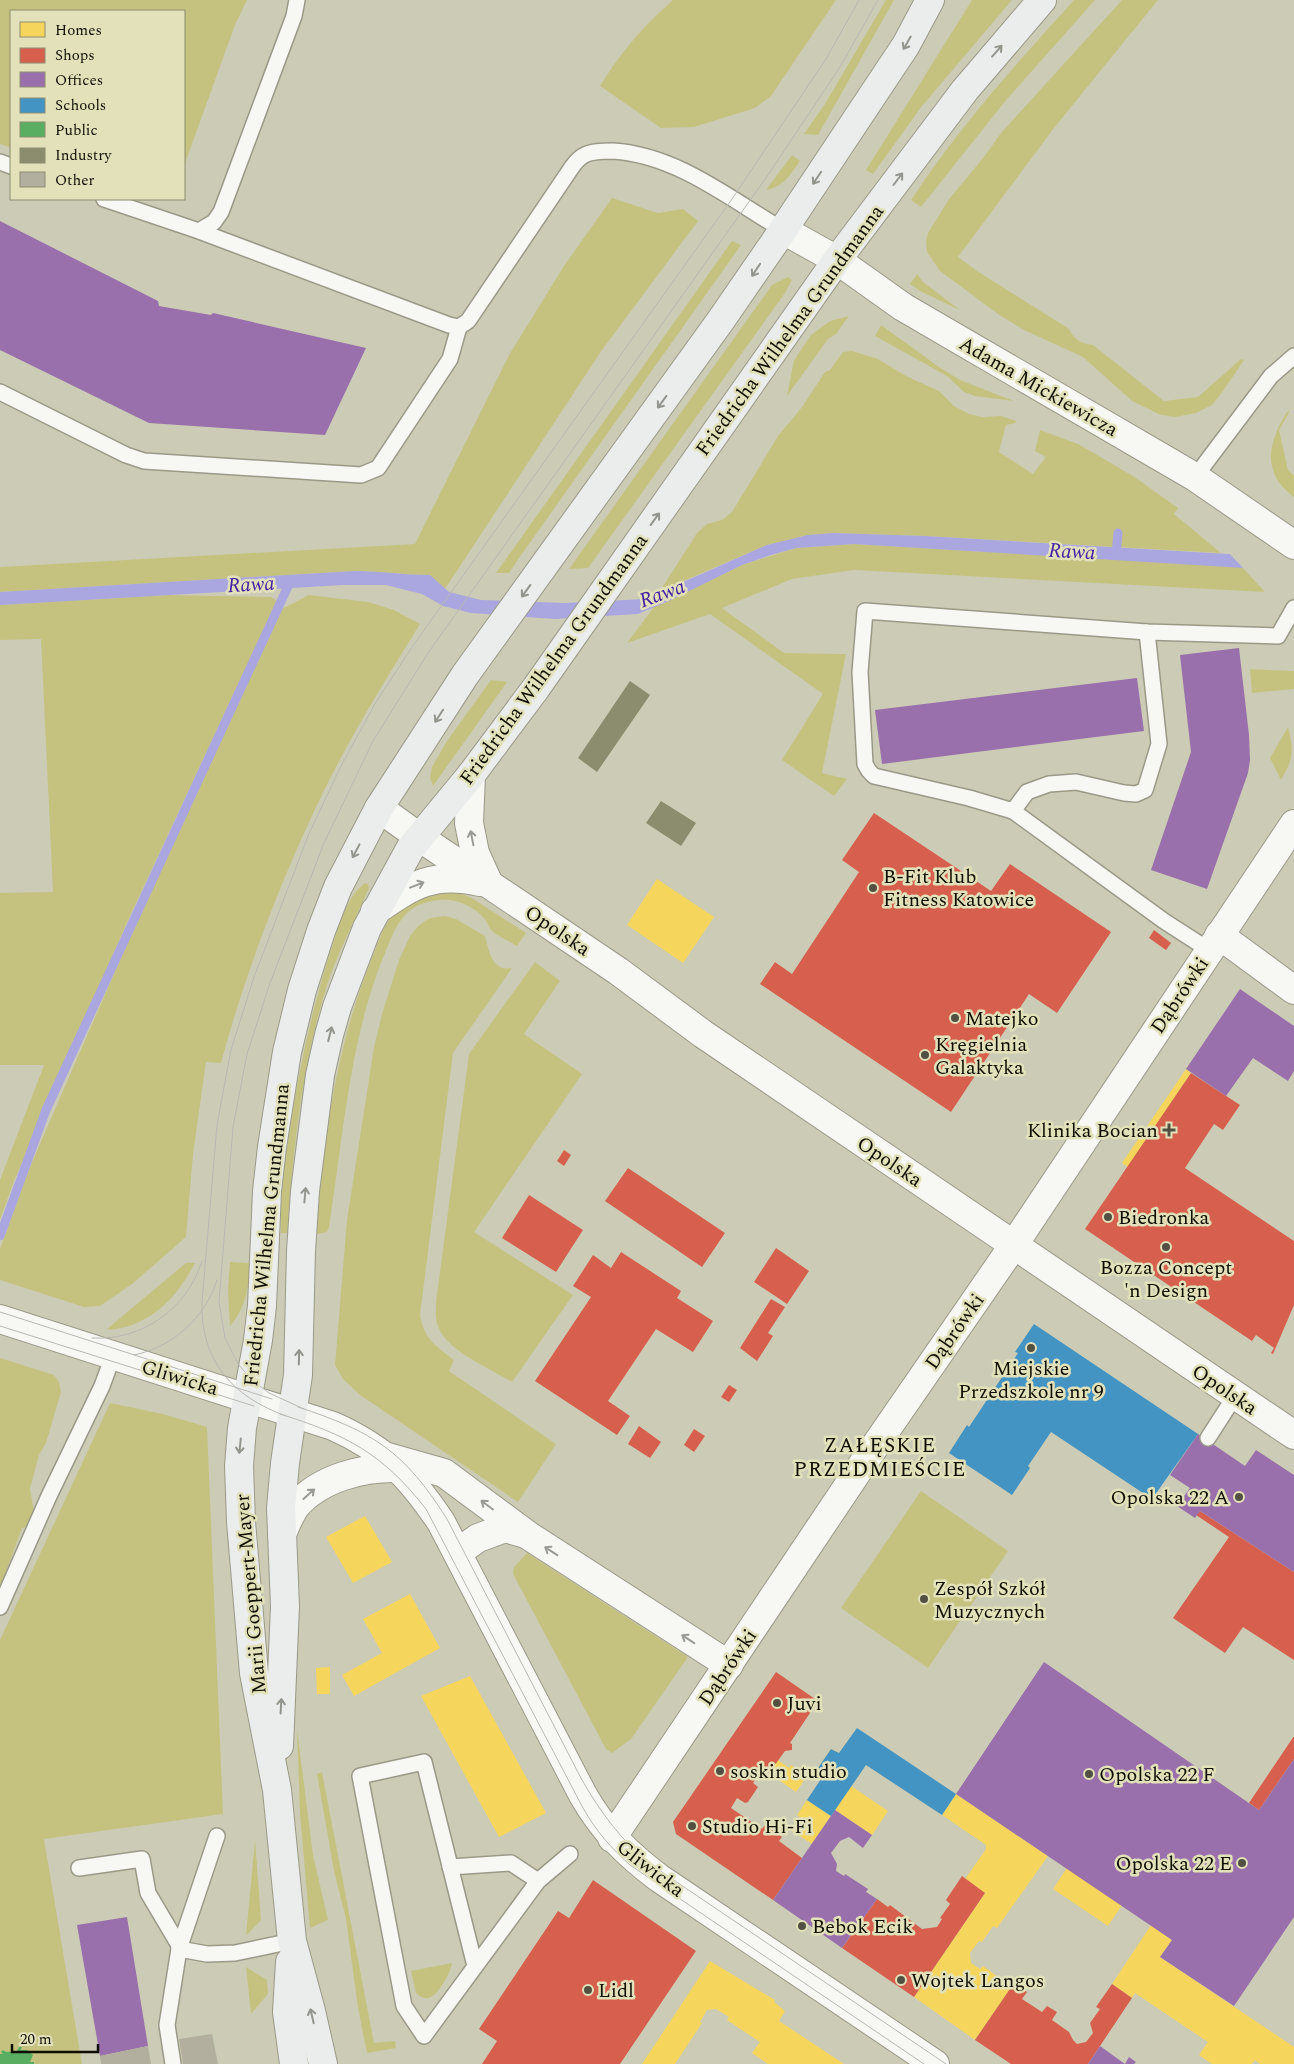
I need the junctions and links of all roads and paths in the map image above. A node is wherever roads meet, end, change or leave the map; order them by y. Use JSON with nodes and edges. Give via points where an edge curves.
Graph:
{"nodes":[{"id":1,"x":297,"y":0,"type":"edge"},
{"id":2,"x":930,"y":0,"type":"edge"},
{"id":3,"x":1042,"y":0,"type":"edge"},
{"id":4,"x":107,"y":200,"type":"edge"},
{"id":5,"x":783,"y":230,"type":"junction"},
{"id":6,"x":200,"y":231,"type":"junction"},
{"id":7,"x":837,"y":260,"type":"junction"},
{"id":8,"x":459,"y":327,"type":"junction"},
{"id":9,"x":1294,"y":356,"type":"edge"},
{"id":10,"x":0,"y":392,"type":"edge"},
{"id":11,"x":1195,"y":477,"type":"junction"},
{"id":12,"x":1294,"y":545,"type":"edge"},
{"id":13,"x":1294,"y":608,"type":"edge"},
{"id":14,"x":1147,"y":632,"type":"junction"},
{"id":15,"x":471,"y":776,"type":"junction"},
{"id":16,"x":379,"y":808,"type":"junction"},
{"id":17,"x":1013,"y":811,"type":"junction"},
{"id":18,"x":1294,"y":824,"type":"edge"},
{"id":19,"x":419,"y":837,"type":"junction"},
{"id":20,"x":489,"y":884,"type":"junction"},
{"id":21,"x":376,"y":911,"type":"junction"},
{"id":22,"x":1214,"y":943,"type":"junction"},
{"id":23,"x":1294,"y":990,"type":"edge"},
{"id":24,"x":1013,"y":1246,"type":"junction"},
{"id":25,"x":0,"y":1318,"type":"edge"},
{"id":26,"x":113,"y":1356,"type":"junction"},
{"id":27,"x":1235,"y":1396,"type":"junction"},
{"id":28,"x":248,"y":1398,"type":"junction"},
{"id":29,"x":294,"y":1412,"type":"junction"},
{"id":30,"x":1294,"y":1435,"type":"edge"},
{"id":31,"x":1208,"y":1438,"type":"dead end"},
{"id":32,"x":392,"y":1462,"type":"junction"},
{"id":33,"x":282,"y":1534,"type":"junction"},
{"id":34,"x":526,"y":1534,"type":"junction"},
{"id":35,"x":458,"y":1552,"type":"junction"},
{"id":36,"x":0,"y":1607,"type":"edge"},
{"id":37,"x":729,"y":1666,"type":"junction"},
{"id":38,"x":276,"y":1790,"type":"junction"},
{"id":39,"x":217,"y":1836,"type":"dead end"},
{"id":40,"x":612,"y":1838,"type":"junction"},
{"id":41,"x":570,"y":1854,"type":"dead end"},
{"id":42,"x":450,"y":1867,"type":"junction"},
{"id":43,"x":79,"y":1868,"type":"dead end"},
{"id":44,"x":538,"y":1881,"type":"junction"},
{"id":45,"x":292,"y":1941,"type":"junction"},
{"id":46,"x":180,"y":1948,"type":"junction"},
{"id":47,"x":475,"y":1966,"type":"junction"},
{"id":48,"x":173,"y":2064,"type":"edge"},
{"id":49,"x":294,"y":2064,"type":"edge"},
{"id":50,"x":323,"y":2064,"type":"edge"},
{"id":51,"x":935,"y":2064,"type":"edge"}],
"edges":[{"from":1,"to":6,"type":"lane","via":[[294,16],[221,212],[214,222]]},
{"from":2,"to":5,"type":"main road","name":"Friedricha Wilhelma Grundmanna","one_way":true,"via":[[906,45]]},
{"from":7,"to":3,"type":"main road","name":"Friedricha Wilhelma Grundmanna","one_way":true,"via":[[965,90]]},
{"from":4,"to":6,"type":"lane"},
{"from":5,"to":7,"type":"street","name":"Adama Mickiewicza"},
{"from":5,"to":8,"type":"lane","via":[[672,165],[603,150],[584,155],[572,167],[468,321]]},
{"from":5,"to":16,"type":"main road","name":"Friedricha Wilhelma Grundmanna","one_way":true,"via":[[466,675]]},
{"from":6,"to":8,"type":"lane"},
{"from":7,"to":11,"type":"street","name":"Adama Mickiewicza","via":[[903,307]]},
{"from":15,"to":7,"type":"main road","name":"Friedricha Wilhelma Grundmanna","one_way":true},
{"from":8,"to":10,"type":"lane","via":[[450,359],[378,468],[361,475],[144,461]]},
{"from":9,"to":11,"type":"lane","via":[[1271,376]]},
{"from":11,"to":12,"type":"street","name":"Adama Mickiewicza"},
{"from":13,"to":14,"type":"lane","via":[[1278,636]]},
{"from":14,"to":17,"type":"lane","via":[[1159,744],[1145,790],[1136,794],[1076,782],[1049,784],[1027,792]]},
{"from":14,"to":17,"type":"lane","via":[[864,611],[860,672],[869,771],[874,776]]},
{"from":15,"to":19,"type":"main road","name":"Friedricha Wilhelma Grundmanna"},
{"from":20,"to":15,"type":"street","one_way":true,"via":[[475,853],[470,823]]},
{"from":16,"to":19,"type":"street","name":"Opolska"},
{"from":16,"to":28,"type":"main road","name":"Friedricha Wilhelma Grundmanna","one_way":true,"via":[[341,880],[321,931],[287,1052],[270,1164],[262,1306]]},
{"from":17,"to":22,"type":"lane","via":[[1164,921]]},
{"from":18,"to":22,"type":"street","name":"Dąbrówki"},
{"from":19,"to":20,"type":"street","name":"Opolska"},
{"from":19,"to":21,"type":"main road","name":"Friedricha Wilhelma Grundmanna"},
{"from":21,"to":20,"type":"street","name":"Opolska","one_way":true,"via":[[412,886],[447,877]]},
{"from":20,"to":24,"type":"street","name":"Opolska","via":[[618,970],[710,1038]]},
{"from":29,"to":21,"type":"main road","name":"Friedricha Wilhelma Grundmanna","one_way":true,"via":[[303,1221],[320,1075],[337,1007]]},
{"from":22,"to":23,"type":"street"},
{"from":22,"to":24,"type":"street","name":"Dąbrówki"},
{"from":24,"to":27,"type":"street","name":"Opolska"},
{"from":24,"to":37,"type":"street","name":"Dąbrówki"},
{"from":25,"to":26,"type":"street","name":"Gliwicka"},
{"from":26,"to":28,"type":"street","name":"Gliwicka"},
{"from":26,"to":36,"type":"lane"},
{"from":27,"to":30,"type":"street","name":"Opolska"},
{"from":27,"to":31,"type":"lane"},
{"from":28,"to":29,"type":"street","name":"Gliwicka"},
{"from":28,"to":38,"type":"main road","name":"Marii Goeppert-Mayer","one_way":true,"via":[[239,1454],[241,1522],[254,1673]]},
{"from":29,"to":32,"type":"street","name":"Gliwicka","via":[[366,1442]]},
{"from":29,"to":33,"type":"main road","name":"Marii Goeppert-Mayer","via":[[282,1485]]},
{"from":33,"to":32,"type":"street","name":"Gliwicka","one_way":true,"via":[[295,1507],[324,1483]]},
{"from":34,"to":32,"type":"street","name":"Gliwicka","one_way":true,"via":[[444,1473]]},
{"from":32,"to":35,"type":"street","name":"Gliwicka","via":[[418,1488]]},
{"from":38,"to":33,"type":"main road","name":"Marii Goeppert-Mayer","one_way":true,"via":[[286,1606]]},
{"from":34,"to":35,"type":"street","name":"Gliwicka","via":[[505,1528],[478,1538]]},
{"from":37,"to":34,"type":"street","name":"Gliwicka","one_way":true},
{"from":35,"to":40,"type":"street","name":"Gliwicka","via":[[584,1795]]},
{"from":37,"to":40,"type":"street","name":"Dąbrówki"},
{"from":38,"to":45,"type":"main road","name":"Marii Goeppert-Mayer"},
{"from":39,"to":46,"type":"lane"},
{"from":40,"to":51,"type":"street","name":"Gliwicka","via":[[659,1878]]},
{"from":41,"to":44,"type":"lane"},
{"from":42,"to":44,"type":"lane","via":[[511,1863]]},
{"from":42,"to":47,"type":"lane"},
{"from":42,"to":47,"type":"lane","via":[[424,1762],[360,1776],[404,2006],[424,2036]]},
{"from":43,"to":46,"type":"lane","via":[[142,1859],[148,1893]]},
{"from":44,"to":47,"type":"lane"},
{"from":45,"to":46,"type":"lane","via":[[207,1954]]},
{"from":45,"to":49,"type":"main road","name":"Marii Goeppert-Mayer","via":[[287,2012]]},
{"from":50,"to":45,"type":"main road","name":"Marii Goeppert-Mayer","one_way":true},
{"from":46,"to":48,"type":"lane","via":[[167,2025]]}]}
